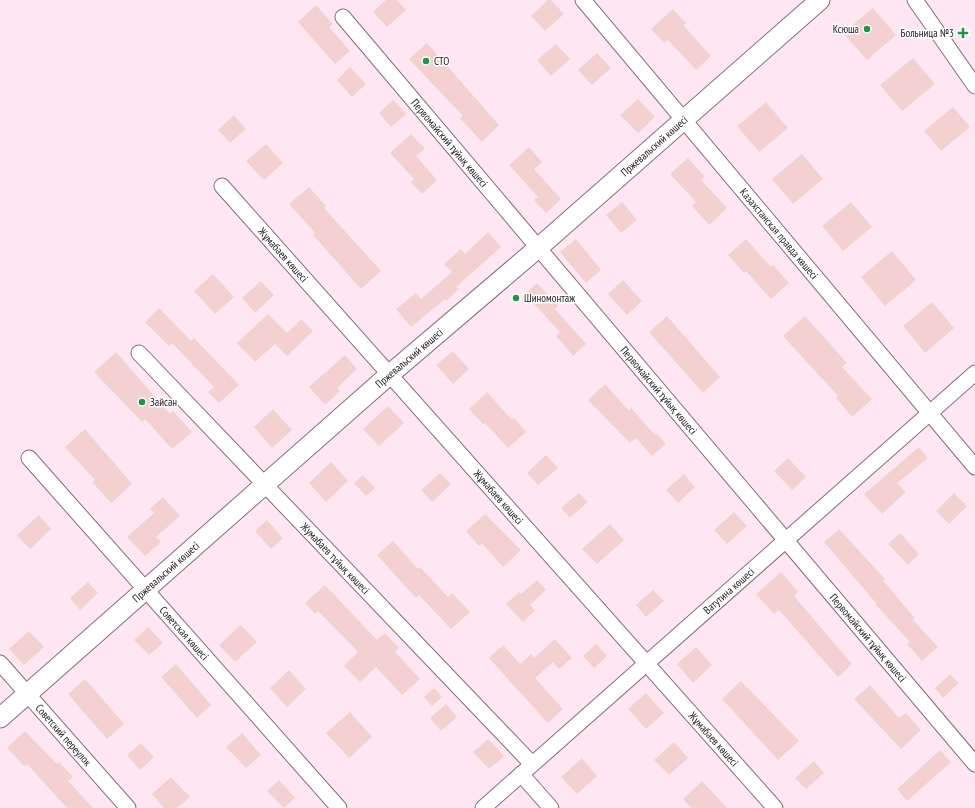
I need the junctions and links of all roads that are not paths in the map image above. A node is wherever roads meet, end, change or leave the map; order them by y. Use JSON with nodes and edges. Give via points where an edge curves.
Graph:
{"nodes":[{"id":1,"x":583,"y":0,"type":"edge"},
{"id":2,"x":915,"y":0,"type":"edge"},
{"id":3,"x":813,"y":2,"type":"edge"},
{"id":4,"x":343,"y":17,"type":"dead end"},
{"id":5,"x":975,"y":86,"type":"edge"},
{"id":6,"x":684,"y":120,"type":"junction"},
{"id":7,"x":222,"y":186,"type":"dead end"},
{"id":8,"x":538,"y":248,"type":"junction"},
{"id":9,"x":139,"y":353,"type":"dead end"},
{"id":10,"x":975,"y":373,"type":"edge"},
{"id":11,"x":389,"y":374,"type":"junction"},
{"id":12,"x":929,"y":413,"type":"junction"},
{"id":13,"x":29,"y":458,"type":"dead end"},
{"id":14,"x":975,"y":467,"type":"edge"},
{"id":15,"x":264,"y":484,"type":"junction"},
{"id":16,"x":786,"y":540,"type":"junction"},
{"id":17,"x":146,"y":591,"type":"junction"},
{"id":18,"x":0,"y":663,"type":"edge"},
{"id":19,"x":646,"y":663,"type":"junction"},
{"id":20,"x":28,"y":695,"type":"junction"},
{"id":21,"x":0,"y":718,"type":"edge"},
{"id":22,"x":975,"y":764,"type":"edge"},
{"id":23,"x":526,"y":769,"type":"junction"},
{"id":24,"x":128,"y":808,"type":"edge"},
{"id":25,"x":339,"y":808,"type":"edge"},
{"id":26,"x":483,"y":808,"type":"edge"},
{"id":27,"x":551,"y":808,"type":"edge"},
{"id":28,"x":775,"y":808,"type":"edge"}],
"edges":[{"from":1,"to":6,"type":"street","name":"Казахстанская правда көшесі"},
{"from":2,"to":5,"type":"street"},
{"from":3,"to":6,"type":"street","name":"Пржевальский көшесі"},
{"from":4,"to":8,"type":"street","name":"Первомайский тұйық көшесі"},
{"from":6,"to":8,"type":"street","name":"Пржевальский көшесі"},
{"from":6,"to":12,"type":"street","name":"Казахстанская правда көшесі"},
{"from":7,"to":11,"type":"street","name":"Жұмабаев көшесі"},
{"from":8,"to":11,"type":"street","name":"Пржевальский көшесі"},
{"from":8,"to":16,"type":"street","name":"Первомайский тұйық көшесі"},
{"from":9,"to":15,"type":"street","name":"Жумабаев тұйық көшесі"},
{"from":10,"to":12,"type":"street","name":"Ватутина көшесі"},
{"from":11,"to":15,"type":"street","name":"Пржевальский көшесі"},
{"from":11,"to":19,"type":"street","name":"Жұмабаев көшесі"},
{"from":12,"to":14,"type":"street","name":"Казахстанская правда көшесі"},
{"from":12,"to":16,"type":"street","name":"Ватутина көшесі"},
{"from":13,"to":17,"type":"street","name":"Советская көшесі"},
{"from":15,"to":17,"type":"street","name":"Пржевальский көшесі"},
{"from":15,"to":23,"type":"street","name":"Жумабаев тұйық көшесі"},
{"from":16,"to":19,"type":"street","name":"Ватутина көшесі"},
{"from":16,"to":22,"type":"street","name":"Первомайский тұйық көшесі"},
{"from":17,"to":20,"type":"street","name":"Пржевальский көшесі"},
{"from":17,"to":25,"type":"street","name":"Советская көшесі"},
{"from":18,"to":20,"type":"street","name":"Советский переулок"},
{"from":19,"to":23,"type":"street","name":"Ватутина көшесі"},
{"from":19,"to":28,"type":"street","name":"Жұмабаев көшесі"},
{"from":20,"to":21,"type":"street","name":"Пржевальский көшесі"},
{"from":20,"to":24,"type":"street","name":"Советский переулок"},
{"from":23,"to":26,"type":"street","name":"Ватутина көшесі"},
{"from":23,"to":27,"type":"street","name":"Жумабаев тұйық көшесі"}]}
